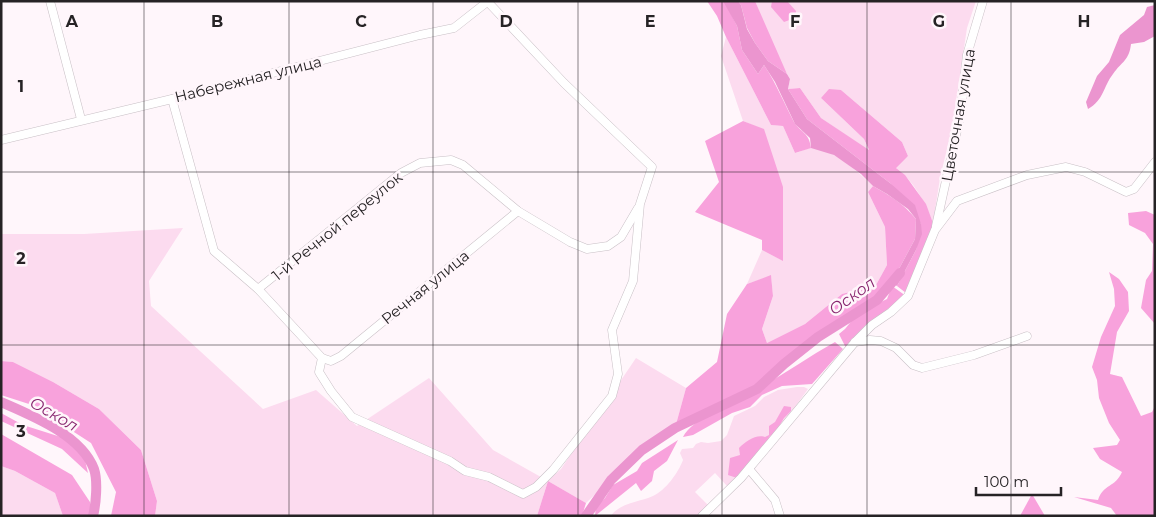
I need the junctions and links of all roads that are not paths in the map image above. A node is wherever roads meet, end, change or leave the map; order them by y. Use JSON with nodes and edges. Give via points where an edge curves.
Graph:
{"nodes":[{"id":1,"x":50,"y":1,"type":"edge"},
{"id":2,"x":984,"y":1,"type":"edge"},
{"id":3,"x":487,"y":2,"type":"edge"},
{"id":4,"x":172,"y":99,"type":"junction"},
{"id":5,"x":81,"y":120,"type":"junction"},
{"id":6,"x":1,"y":140,"type":"edge"},
{"id":7,"x":1155,"y":162,"type":"edge"},
{"id":8,"x":943,"y":196,"type":"junction"},
{"id":9,"x":957,"y":201,"type":"junction"},
{"id":10,"x":640,"y":204,"type":"junction"},
{"id":11,"x":518,"y":212,"type":"junction"},
{"id":12,"x":935,"y":230,"type":"junction"},
{"id":13,"x":258,"y":289,"type":"junction"},
{"id":14,"x":1027,"y":336,"type":"dead end"},
{"id":15,"x":855,"y":342,"type":"junction"},
{"id":16,"x":322,"y":358,"type":"junction"},
{"id":17,"x":748,"y":468,"type":"junction"},
{"id":18,"x":702,"y":516,"type":"edge"},
{"id":19,"x":780,"y":516,"type":"edge"}],
"edges":[{"from":1,"to":5,"type":"street"},
{"from":2,"to":8,"type":"street","name":"Цветочная улица","via":[[967,55],[960,117]]},
{"from":3,"to":4,"type":"street","name":"Набережная улица","via":[[454,28]]},
{"from":3,"to":10,"type":"street","via":[[564,83],[652,167]]},
{"from":4,"to":5,"type":"street","name":"Набережная улица"},
{"from":4,"to":13,"type":"street","via":[[214,251]]},
{"from":5,"to":6,"type":"street","name":"Набережная улица"},
{"from":7,"to":9,"type":"street","via":[[1134,189],[1126,192],[1085,172],[1066,167],[1027,174]]},
{"from":8,"to":9,"type":"street"},
{"from":8,"to":12,"type":"street","name":"Цветочная улица"},
{"from":9,"to":12,"type":"street"},
{"from":10,"to":11,"type":"street","name":"1-й Речной переулок","via":[[621,237],[608,246],[587,249]]},
{"from":10,"to":16,"type":"street","via":[[633,281],[612,330],[618,374],[612,396],[536,488],[523,494],[489,476],[465,471],[450,461],[352,417],[319,372]]},
{"from":11,"to":13,"type":"street","name":"1-й Речной переулок","via":[[463,164],[451,160],[420,163],[401,173]]},
{"from":11,"to":16,"type":"street","name":"Речная улица","via":[[340,356],[330,361]]},
{"from":12,"to":15,"type":"street","via":[[908,296]]},
{"from":13,"to":16,"type":"street"},
{"from":14,"to":15,"type":"street","via":[[974,355],[922,368],[913,365],[896,348],[880,341]]},
{"from":15,"to":17,"type":"street"},
{"from":17,"to":18,"type":"street"},
{"from":17,"to":19,"type":"street","via":[[775,500]]}]}
